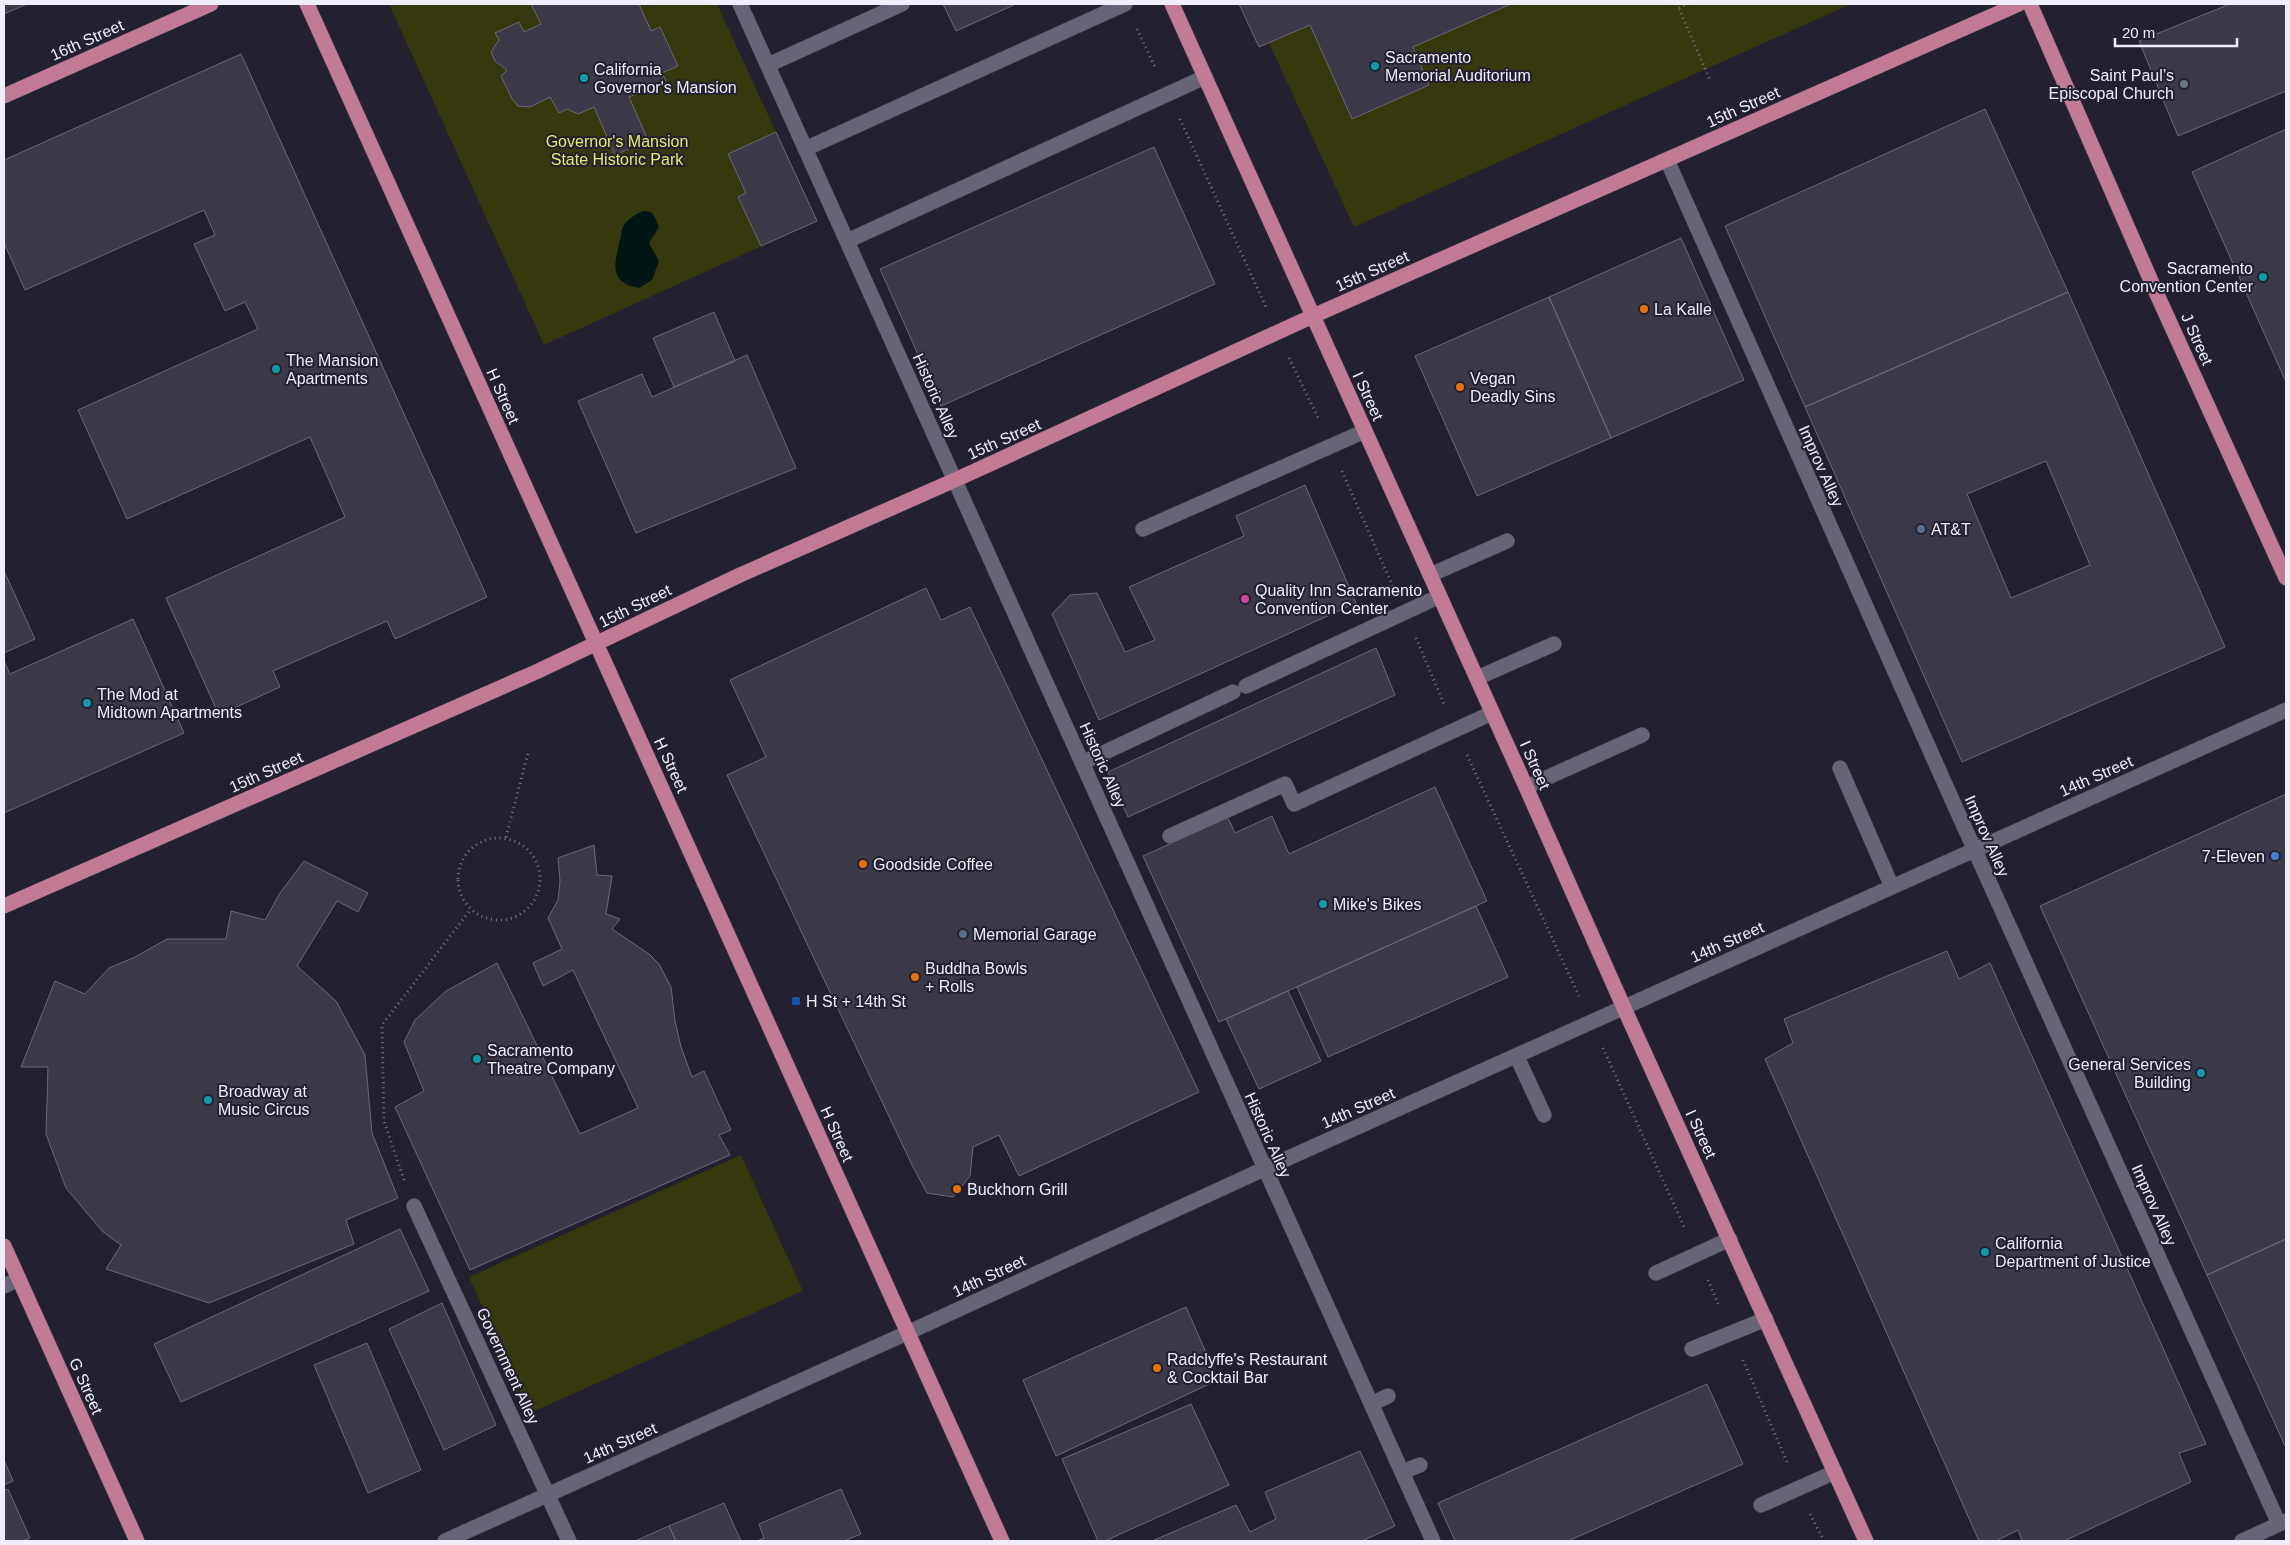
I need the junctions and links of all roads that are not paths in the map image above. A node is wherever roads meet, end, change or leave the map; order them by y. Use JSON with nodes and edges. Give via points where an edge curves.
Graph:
{"nodes":[{"id":1,"x":211,"y":4,"type":"edge"},
{"id":2,"x":307,"y":4,"type":"edge"},
{"id":3,"x":740,"y":4,"type":"edge"},
{"id":4,"x":902,"y":4,"type":"edge"},
{"id":5,"x":1125,"y":4,"type":"edge"},
{"id":6,"x":1172,"y":4,"type":"edge"},
{"id":7,"x":2019,"y":4,"type":"edge"},
{"id":8,"x":2030,"y":4,"type":"edge"},
{"id":9,"x":768,"y":66,"type":"junction"},
{"id":10,"x":1205,"y":77,"type":"junction"},
{"id":11,"x":4,"y":96,"type":"edge"},
{"id":12,"x":806,"y":149,"type":"junction"},
{"id":13,"x":1667,"y":160,"type":"junction"},
{"id":14,"x":847,"y":241,"type":"junction"},
{"id":15,"x":1313,"y":316,"type":"junction"},
{"id":16,"x":1365,"y":430,"type":"junction"},
{"id":17,"x":955,"y":480,"type":"junction"},
{"id":18,"x":1142,"y":529,"type":"dead end"},
{"id":19,"x":1507,"y":541,"type":"dead end"},
{"id":20,"x":1430,"y":575,"type":"junction"},
{"id":21,"x":2286,"y":578,"type":"edge"},
{"id":22,"x":1440,"y":596,"type":"junction"},
{"id":23,"x":1554,"y":644,"type":"dead end"},
{"id":24,"x":597,"y":645,"type":"junction"},
{"id":25,"x":1477,"y":678,"type":"junction"},
{"id":26,"x":2286,"y":710,"type":"edge"},
{"id":27,"x":1492,"y":713,"type":"junction"},
{"id":28,"x":1642,"y":735,"type":"dead end"},
{"id":29,"x":1082,"y":763,"type":"junction"},
{"id":30,"x":1840,"y":768,"type":"dead end"},
{"id":31,"x":1526,"y":787,"type":"junction"},
{"id":32,"x":1170,"y":836,"type":"dead end"},
{"id":33,"x":1975,"y":850,"type":"junction"},
{"id":34,"x":1892,"y":887,"type":"junction"},
{"id":35,"x":4,"y":906,"type":"edge"},
{"id":36,"x":1624,"y":1008,"type":"junction"},
{"id":37,"x":1517,"y":1057,"type":"junction"},
{"id":38,"x":1544,"y":1115,"type":"dead end"},
{"id":39,"x":1264,"y":1168,"type":"junction"},
{"id":40,"x":414,"y":1206,"type":"road end"},
{"id":41,"x":1730,"y":1239,"type":"junction"},
{"id":42,"x":4,"y":1246,"type":"edge"},
{"id":43,"x":1656,"y":1273,"type":"dead end"},
{"id":44,"x":19,"y":1279,"type":"junction"},
{"id":45,"x":4,"y":1286,"type":"edge"},
{"id":46,"x":1766,"y":1319,"type":"junction"},
{"id":47,"x":908,"y":1333,"type":"junction"},
{"id":48,"x":1692,"y":1350,"type":"dead end"},
{"id":49,"x":1388,"y":1396,"type":"dead end"},
{"id":50,"x":1372,"y":1404,"type":"junction"},
{"id":51,"x":1420,"y":1464,"type":"dead end"},
{"id":52,"x":1402,"y":1472,"type":"junction"},
{"id":53,"x":1835,"y":1472,"type":"junction"},
{"id":54,"x":548,"y":1495,"type":"junction"},
{"id":55,"x":1761,"y":1504,"type":"dead end"},
{"id":56,"x":2283,"y":1523,"type":"edge"},
{"id":57,"x":137,"y":1541,"type":"edge"},
{"id":58,"x":445,"y":1541,"type":"edge"},
{"id":59,"x":569,"y":1541,"type":"edge"},
{"id":60,"x":1002,"y":1541,"type":"edge"},
{"id":61,"x":1433,"y":1541,"type":"edge"},
{"id":62,"x":1866,"y":1541,"type":"edge"},
{"id":63,"x":2242,"y":1541,"type":"edge"}],
"edges":[{"from":1,"to":11,"type":"main road","name":"16th Street"},
{"from":2,"to":24,"type":"main road","name":"H Street"},
{"from":3,"to":9,"type":"street","name":"Historic Alley"},
{"from":4,"to":9,"type":"street"},
{"from":5,"to":12,"type":"street"},
{"from":6,"to":10,"type":"main road","name":"I Street"},
{"from":7,"to":13,"type":"main road","name":"15th Street"},
{"from":8,"to":21,"type":"main road","name":"J Street"},
{"from":9,"to":12,"type":"street","name":"Historic Alley"},
{"from":10,"to":14,"type":"street"},
{"from":10,"to":15,"type":"main road","name":"I Street"},
{"from":12,"to":14,"type":"street","name":"Historic Alley"},
{"from":13,"to":15,"type":"main road","name":"15th Street"},
{"from":13,"to":33,"type":"street","name":"Improv Alley"},
{"from":14,"to":17,"type":"street","name":"Historic Alley"},
{"from":15,"to":16,"type":"main road","name":"I Street"},
{"from":15,"to":17,"type":"main road","name":"15th Street"},
{"from":16,"to":18,"type":"street"},
{"from":16,"to":20,"type":"main road","name":"I Street"},
{"from":17,"to":24,"type":"main road","name":"15th Street","via":[[740,575]]},
{"from":17,"to":29,"type":"street","name":"Historic Alley"},
{"from":19,"to":20,"type":"street"},
{"from":20,"to":22,"type":"main road","name":"I Street"},
{"from":22,"to":25,"type":"main road","name":"I Street"},
{"from":22,"to":29,"type":"street"},
{"from":23,"to":25,"type":"street"},
{"from":24,"to":35,"type":"main road","name":"15th Street"},
{"from":24,"to":47,"type":"main road","name":"H Street"},
{"from":25,"to":27,"type":"main road","name":"I Street"},
{"from":26,"to":33,"type":"street","name":"14th Street"},
{"from":27,"to":31,"type":"main road","name":"I Street"},
{"from":27,"to":32,"type":"street","via":[[1294,804],[1285,784]]},
{"from":28,"to":31,"type":"street"},
{"from":29,"to":39,"type":"street","name":"Historic Alley"},
{"from":30,"to":34,"type":"street"},
{"from":31,"to":36,"type":"main road","name":"I Street"},
{"from":33,"to":34,"type":"street","name":"14th Street"},
{"from":33,"to":56,"type":"street","name":"Improv Alley"},
{"from":34,"to":36,"type":"street","name":"14th Street"},
{"from":36,"to":37,"type":"street","name":"14th Street"},
{"from":36,"to":41,"type":"main road","name":"I Street"},
{"from":37,"to":38,"type":"street"},
{"from":37,"to":39,"type":"street","name":"14th Street"},
{"from":39,"to":47,"type":"street","name":"14th Street"},
{"from":39,"to":50,"type":"street","name":"Historic Alley"},
{"from":40,"to":54,"type":"street","name":"Government Alley"},
{"from":41,"to":43,"type":"street"},
{"from":41,"to":46,"type":"main road","name":"I Street"},
{"from":42,"to":44,"type":"main road","name":"G Street"},
{"from":44,"to":45,"type":"street"},
{"from":44,"to":57,"type":"main road","name":"G Street"},
{"from":46,"to":48,"type":"street"},
{"from":46,"to":53,"type":"main road","name":"I Street"},
{"from":47,"to":54,"type":"street","name":"14th Street"},
{"from":47,"to":60,"type":"main road","name":"H Street"},
{"from":49,"to":50,"type":"street"},
{"from":50,"to":52,"type":"street","name":"Historic Alley"},
{"from":51,"to":52,"type":"street"},
{"from":52,"to":61,"type":"street","name":"Historic Alley"},
{"from":53,"to":55,"type":"street"},
{"from":53,"to":62,"type":"main road","name":"I Street"},
{"from":54,"to":58,"type":"street","name":"14th Street"},
{"from":54,"to":59,"type":"street","name":"Government Alley"},
{"from":56,"to":63,"type":"street"}]}
